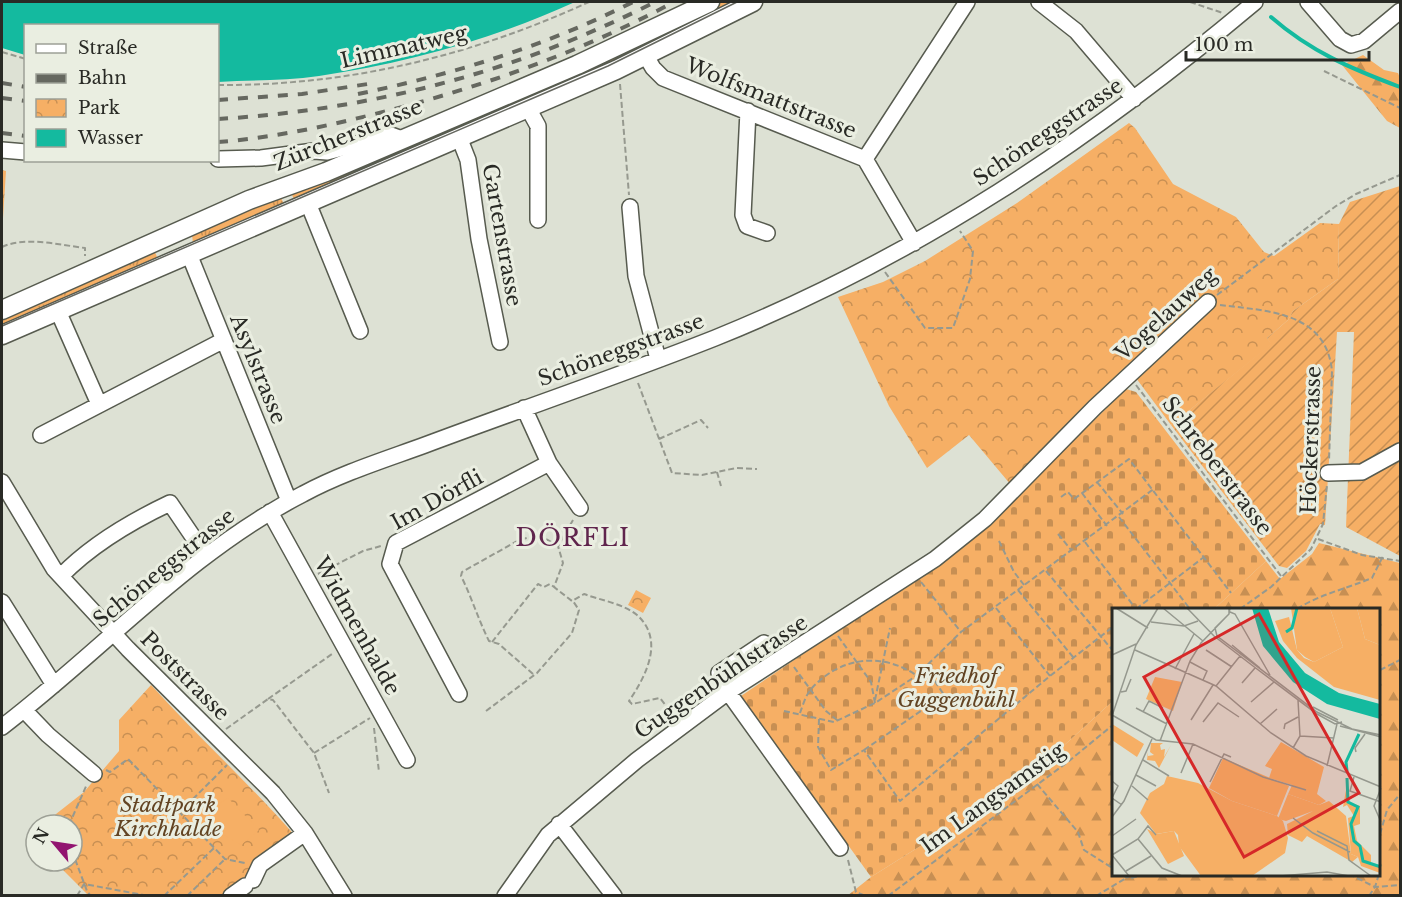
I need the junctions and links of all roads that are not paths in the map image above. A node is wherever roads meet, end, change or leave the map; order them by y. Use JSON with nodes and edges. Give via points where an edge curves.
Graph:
{"nodes":[{"id":1,"x":710,"y":2,"type":"edge"},
{"id":2,"x":753,"y":2,"type":"edge"},
{"id":3,"x":967,"y":2,"type":"edge"},
{"id":4,"x":1039,"y":2,"type":"edge"},
{"id":5,"x":1255,"y":2,"type":"edge"},
{"id":6,"x":1308,"y":2,"type":"edge"},
{"id":7,"x":1401,"y":11,"type":"edge"},
{"id":8,"x":646,"y":56,"type":"junction"},
{"id":9,"x":1134,"y":99,"type":"junction"},
{"id":10,"x":528,"y":108,"type":"junction"},
{"id":11,"x":748,"y":111,"type":"junction"},
{"id":12,"x":459,"y":137,"type":"junction"},
{"id":13,"x":402,"y":139,"type":"junction"},
{"id":14,"x":2,"y":150,"type":"edge"},
{"id":15,"x":24,"y":152,"type":"edge"},
{"id":16,"x":219,"y":159,"type":"edge"},
{"id":17,"x":865,"y":159,"type":"junction"},
{"id":18,"x":308,"y":203,"type":"junction"},
{"id":19,"x":630,"y":207,"type":"road end"},
{"id":20,"x":538,"y":220,"type":"dead end"},
{"id":21,"x":179,"y":230,"type":"junction"},
{"id":22,"x":768,"y":233,"type":"dead end"},
{"id":23,"x":914,"y":243,"type":"junction"},
{"id":24,"x":189,"y":254,"type":"junction"},
{"id":25,"x":1208,"y":302,"type":"road end"},
{"id":26,"x":2,"y":310,"type":"edge"},
{"id":27,"x":58,"y":311,"type":"junction"},
{"id":28,"x":360,"y":331,"type":"dead end"},
{"id":29,"x":2,"y":335,"type":"edge"},
{"id":30,"x":224,"y":340,"type":"junction"},
{"id":31,"x":500,"y":342,"type":"dead end"},
{"id":32,"x":658,"y":359,"type":"junction"},
{"id":33,"x":99,"y":404,"type":"junction"},
{"id":34,"x":524,"y":408,"type":"junction"},
{"id":35,"x":41,"y":435,"type":"dead end"},
{"id":36,"x":1401,"y":451,"type":"edge"},
{"id":37,"x":549,"y":463,"type":"junction"},
{"id":38,"x":1328,"y":473,"type":"road end"},
{"id":39,"x":2,"y":482,"type":"edge"},
{"id":40,"x":289,"y":501,"type":"junction"},
{"id":41,"x":580,"y":508,"type":"road end"},
{"id":42,"x":270,"y":512,"type":"junction"},
{"id":43,"x":985,"y":519,"type":"joint"},
{"id":44,"x":206,"y":556,"type":"junction"},
{"id":45,"x":61,"y":576,"type":"junction"},
{"id":46,"x":2,"y":602,"type":"edge"},
{"id":47,"x":114,"y":634,"type":"junction"},
{"id":48,"x":764,"y":643,"type":"dead end"},
{"id":49,"x":54,"y":685,"type":"junction"},
{"id":50,"x":728,"y":692,"type":"junction"},
{"id":51,"x":459,"y":694,"type":"dead end"},
{"id":52,"x":24,"y":710,"type":"junction"},
{"id":53,"x":2,"y":727,"type":"edge"},
{"id":54,"x":407,"y":760,"type":"dead end"},
{"id":55,"x":94,"y":774,"type":"road end"},
{"id":56,"x":559,"y":824,"type":"junction"},
{"id":57,"x":305,"y":833,"type":"junction"},
{"id":58,"x":840,"y":848,"type":"road end"},
{"id":59,"x":231,"y":896,"type":"edge"},
{"id":60,"x":344,"y":896,"type":"edge"},
{"id":61,"x":505,"y":896,"type":"edge"},
{"id":62,"x":614,"y":896,"type":"edge"}],
"edges":[{"from":1,"to":13,"type":"main road","name":"Zürcherstrasse","via":[[628,42]]},
{"from":2,"to":8,"type":"main road","name":"Zürcherstrasse"},
{"from":3,"to":17,"type":"street"},
{"from":4,"to":9,"type":"street","via":[[1076,31]]},
{"from":5,"to":9,"type":"street","name":"Schöneggstrasse"},
{"from":6,"to":7,"type":"street","via":[[1340,39],[1351,45],[1364,41]]},
{"from":8,"to":10,"type":"main road","name":"Zürcherstrasse"},
{"from":8,"to":11,"type":"street","name":"Wolfsmattstrasse","via":[[663,78]]},
{"from":9,"to":23,"type":"street","name":"Schöneggstrasse","via":[[1072,145]]},
{"from":10,"to":12,"type":"main road","name":"Zürcherstrasse"},
{"from":10,"to":20,"type":"street","via":[[538,126]]},
{"from":11,"to":17,"type":"street","name":"Wolfsmattstrasse"},
{"from":11,"to":22,"type":"street","via":[[743,215],[747,226]]},
{"from":12,"to":18,"type":"main road","name":"Zürcherstrasse"},
{"from":12,"to":31,"type":"street","name":"Gartenstrasse","via":[[468,160]]},
{"from":13,"to":16,"type":"street","via":[[391,135],[327,152]]},
{"from":13,"to":21,"type":"main road","name":"Zürcherstrasse"},
{"from":14,"to":15,"type":"street"},
{"from":17,"to":23,"type":"street","name":"Wolfsmattstrasse"},
{"from":18,"to":24,"type":"main road","name":"Zürcherstrasse"},
{"from":18,"to":28,"type":"street"},
{"from":19,"to":32,"type":"street","via":[[636,276]]},
{"from":21,"to":24,"type":"main road"},
{"from":21,"to":26,"type":"main road","name":"Zürcherstrasse"},
{"from":23,"to":32,"type":"street","name":"Schöneggstrasse","via":[[749,323]]},
{"from":24,"to":27,"type":"main road","name":"Zürcherstrasse"},
{"from":24,"to":30,"type":"street","name":"Asylstrasse"},
{"from":25,"to":43,"type":"street","name":"Vogelauweg"},
{"from":27,"to":29,"type":"main road","name":"Zürcherstrasse"},
{"from":27,"to":33,"type":"street"},
{"from":30,"to":33,"type":"street"},
{"from":30,"to":40,"type":"street","name":"Asylstrasse"},
{"from":32,"to":34,"type":"street","name":"Schöneggstrasse"},
{"from":33,"to":35,"type":"street"},
{"from":34,"to":37,"type":"street"},
{"from":34,"to":40,"type":"street","name":"Schöneggstrasse","via":[[350,472]]},
{"from":36,"to":38,"type":"street","via":[[1362,472]]},
{"from":37,"to":41,"type":"street"},
{"from":37,"to":51,"type":"street","name":"Im Dörfli","via":[[396,543],[390,564]]},
{"from":39,"to":45,"type":"street","name":"Poststrasse"},
{"from":40,"to":42,"type":"street","name":"Schöneggstrasse"},
{"from":42,"to":44,"type":"street","name":"Schöneggstrasse"},
{"from":42,"to":54,"type":"street","name":"Widmenhalde"},
{"from":43,"to":50,"type":"street","name":"Guggenbühlstrasse","via":[[914,573]]},
{"from":44,"to":45,"type":"street","via":[[170,503],[115,534]]},
{"from":44,"to":47,"type":"street","name":"Schöneggstrasse"},
{"from":45,"to":47,"type":"street","name":"Poststrasse"},
{"from":46,"to":49,"type":"street"},
{"from":47,"to":49,"type":"street","name":"Schöneggstrasse"},
{"from":47,"to":57,"type":"street","name":"Poststrasse","via":[[273,793]]},
{"from":48,"to":50,"type":"street","via":[[718,674]]},
{"from":49,"to":52,"type":"street","name":"Schöneggstrasse"},
{"from":50,"to":56,"type":"street","name":"Guggenbühlstrasse"},
{"from":50,"to":58,"type":"street"},
{"from":52,"to":53,"type":"street","name":"Schöneggstrasse"},
{"from":52,"to":55,"type":"street"},
{"from":56,"to":61,"type":"street","name":"Guggenbühlstrasse"},
{"from":56,"to":62,"type":"street"},
{"from":57,"to":59,"type":"street","via":[[260,865],[249,883]]},
{"from":57,"to":60,"type":"street","name":"Poststrasse"}]}
